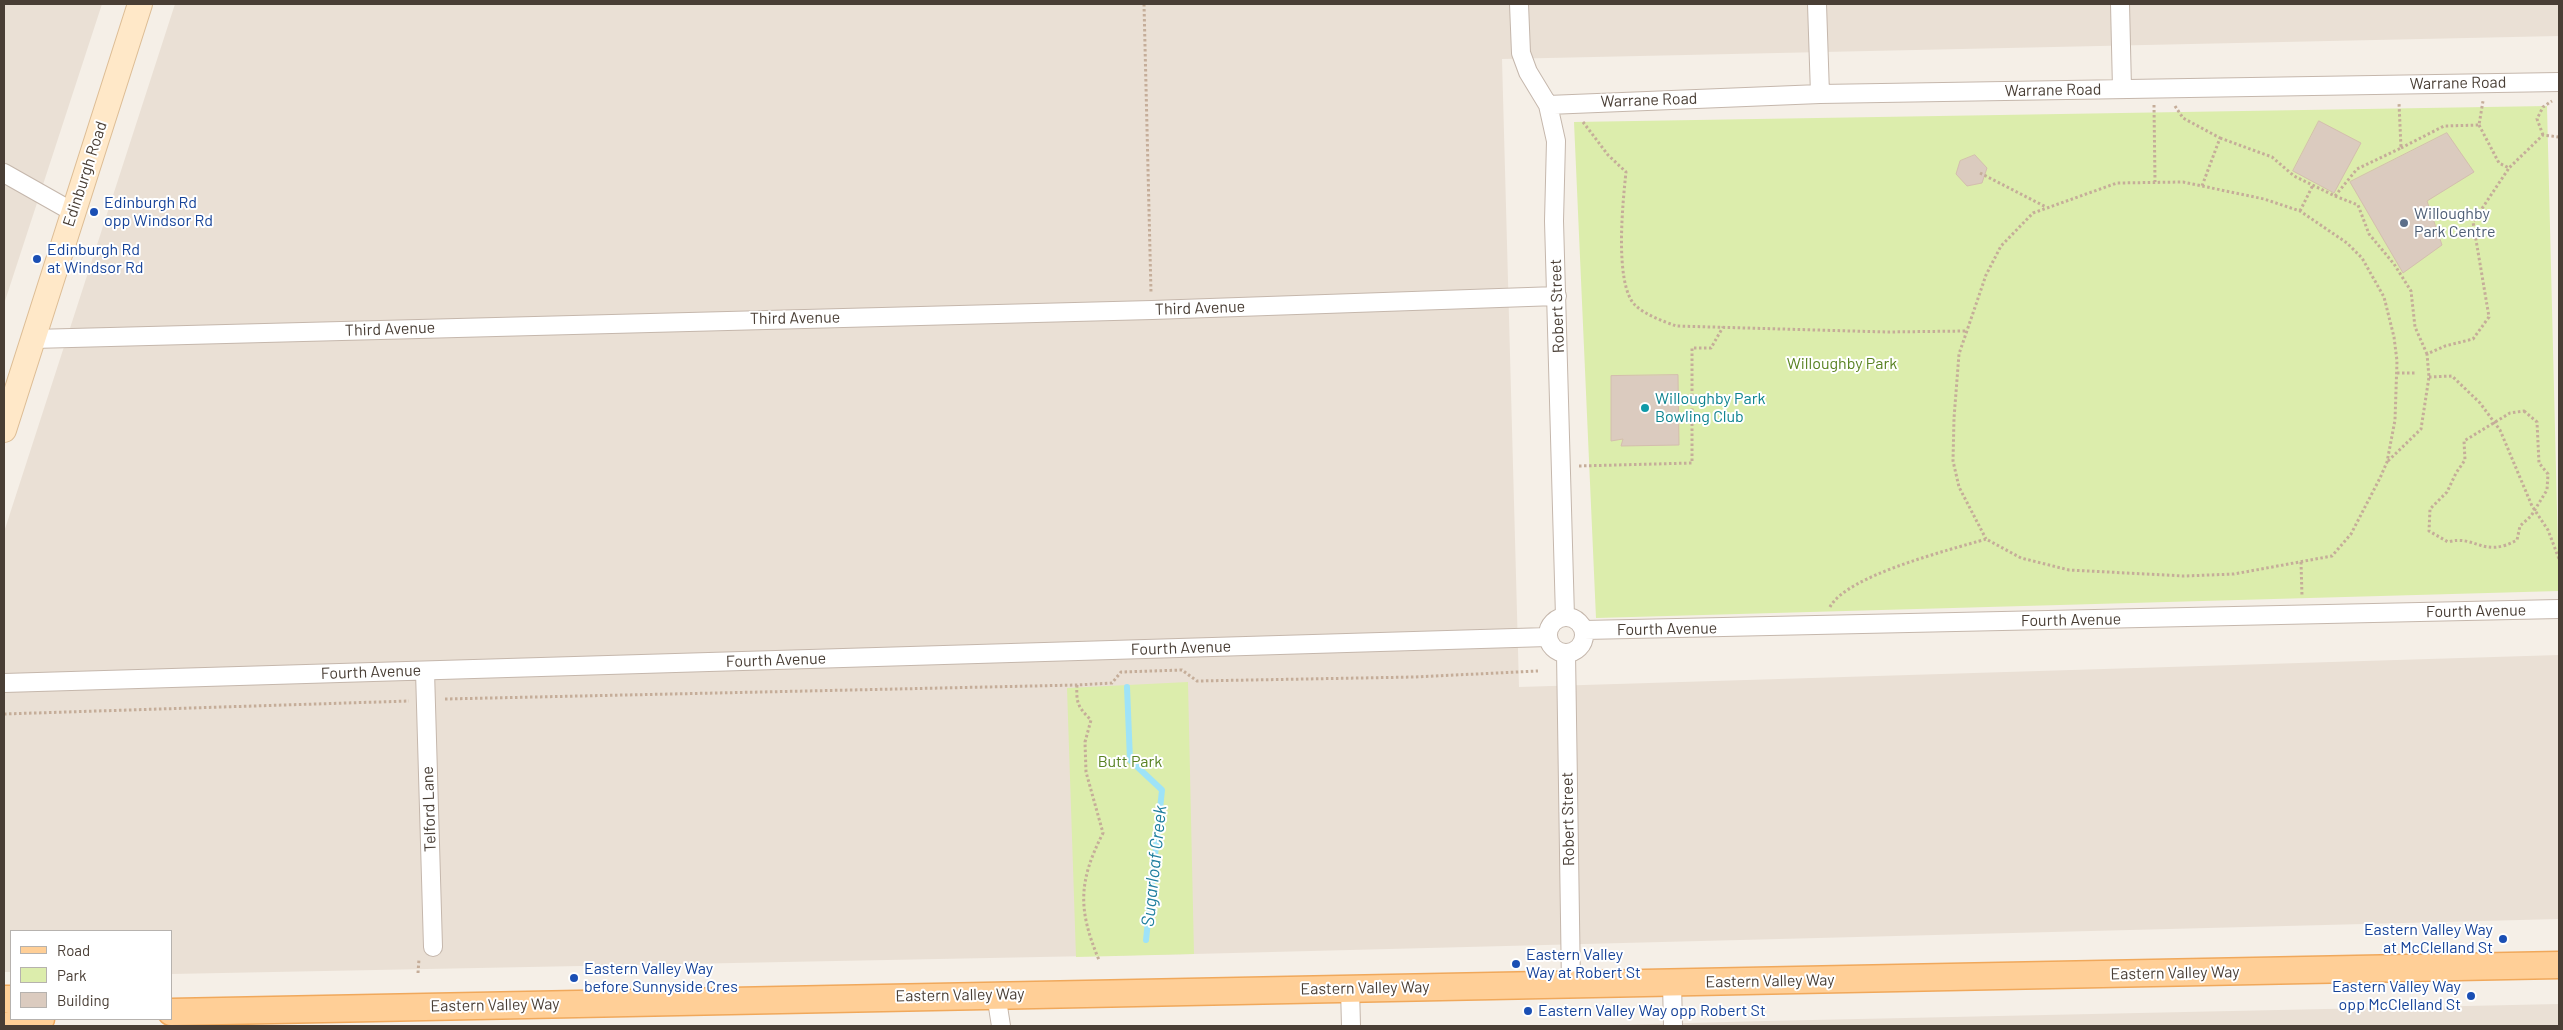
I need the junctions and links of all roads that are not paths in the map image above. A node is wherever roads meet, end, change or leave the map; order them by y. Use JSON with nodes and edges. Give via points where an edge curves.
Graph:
{"nodes":[{"id":1,"x":140,"y":4,"type":"edge"},
{"id":2,"x":1519,"y":4,"type":"edge"},
{"id":3,"x":1817,"y":4,"type":"edge"},
{"id":4,"x":2120,"y":4,"type":"edge"},
{"id":5,"x":2122,"y":89,"type":"junction"},
{"id":6,"x":2559,"y":90,"type":"edge"},
{"id":7,"x":1820,"y":94,"type":"junction"},
{"id":8,"x":1548,"y":105,"type":"junction"},
{"id":9,"x":4,"y":173,"type":"edge"},
{"id":10,"x":73,"y":212,"type":"junction"},
{"id":11,"x":1557,"y":296,"type":"junction"},
{"id":12,"x":33,"y":339,"type":"junction"},
{"id":13,"x":4,"y":430,"type":"edge"},
{"id":14,"x":2559,"y":609,"type":"edge"},
{"id":15,"x":1565,"y":617,"type":"junction"},
{"id":16,"x":1584,"y":630,"type":"junction"},
{"id":17,"x":1548,"y":637,"type":"junction"},
{"id":18,"x":1566,"y":653,"type":"junction"},
{"id":19,"x":425,"y":671,"type":"junction"},
{"id":20,"x":4,"y":683,"type":"edge"},
{"id":21,"x":433,"y":947,"type":"dead end"},
{"id":22,"x":2559,"y":965,"type":"edge"},
{"id":23,"x":1672,"y":983,"type":"junction"},
{"id":24,"x":1571,"y":985,"type":"junction"},
{"id":25,"x":1350,"y":988,"type":"junction"},
{"id":26,"x":996,"y":994,"type":"junction"},
{"id":27,"x":172,"y":1012,"type":"edge"},
{"id":28,"x":36,"y":1020,"type":"edge"},
{"id":29,"x":4,"y":1026,"type":"edge"},
{"id":30,"x":1000,"y":1026,"type":"edge"},
{"id":31,"x":1351,"y":1026,"type":"edge"},
{"id":32,"x":1673,"y":1026,"type":"edge"}],
"edges":[{"from":1,"to":10,"type":"main road","name":"Edinburgh Road"},
{"from":2,"to":8,"type":"street","name":"Robert Street","via":[[1522,53],[1528,72]]},
{"from":3,"to":7,"type":"street"},
{"from":4,"to":5,"type":"street"},
{"from":5,"to":6,"type":"street","name":"Warrane Road","via":[[2154,96],[2400,84],[2486,83]]},
{"from":5,"to":7,"type":"street","name":"Warrane Road"},
{"from":7,"to":8,"type":"street","name":"Warrane Road"},
{"from":8,"to":11,"type":"street","name":"Robert Street","via":[[1556,141],[1554,221]]},
{"from":9,"to":10,"type":"street"},
{"from":10,"to":12,"type":"main road","name":"Edinburgh Road"},
{"from":11,"to":12,"type":"street","name":"Third Avenue","via":[[1152,310]]},
{"from":11,"to":15,"type":"street","name":"Robert Street"},
{"from":12,"to":13,"type":"main road","name":"Edinburgh Road"},
{"from":14,"to":16,"type":"street","name":"Fourth Avenue"},
{"from":15,"to":16,"type":"street","via":[[1575,619]]},
{"from":15,"to":17,"type":"street","via":[[1554,621]]},
{"from":16,"to":18,"type":"street","via":[[1582,644]]},
{"from":17,"to":18,"type":"street","via":[[1556,650]]},
{"from":17,"to":19,"type":"street","name":"Fourth Avenue"},
{"from":18,"to":24,"type":"street","name":"Robert Street"},
{"from":19,"to":20,"type":"street","name":"Fourth Avenue"},
{"from":19,"to":21,"type":"street","name":"Telford Lane"},
{"from":22,"to":23,"type":"main road","name":"Eastern Valley Way"},
{"from":23,"to":24,"type":"main road","name":"Eastern Valley Way"},
{"from":23,"to":32,"type":"street"},
{"from":24,"to":25,"type":"main road","name":"Eastern Valley Way"},
{"from":25,"to":26,"type":"main road","name":"Eastern Valley Way"},
{"from":25,"to":31,"type":"street"},
{"from":26,"to":27,"type":"main road","name":"Eastern Valley Way"},
{"from":26,"to":30,"type":"street"},
{"from":28,"to":29,"type":"main road"}]}
